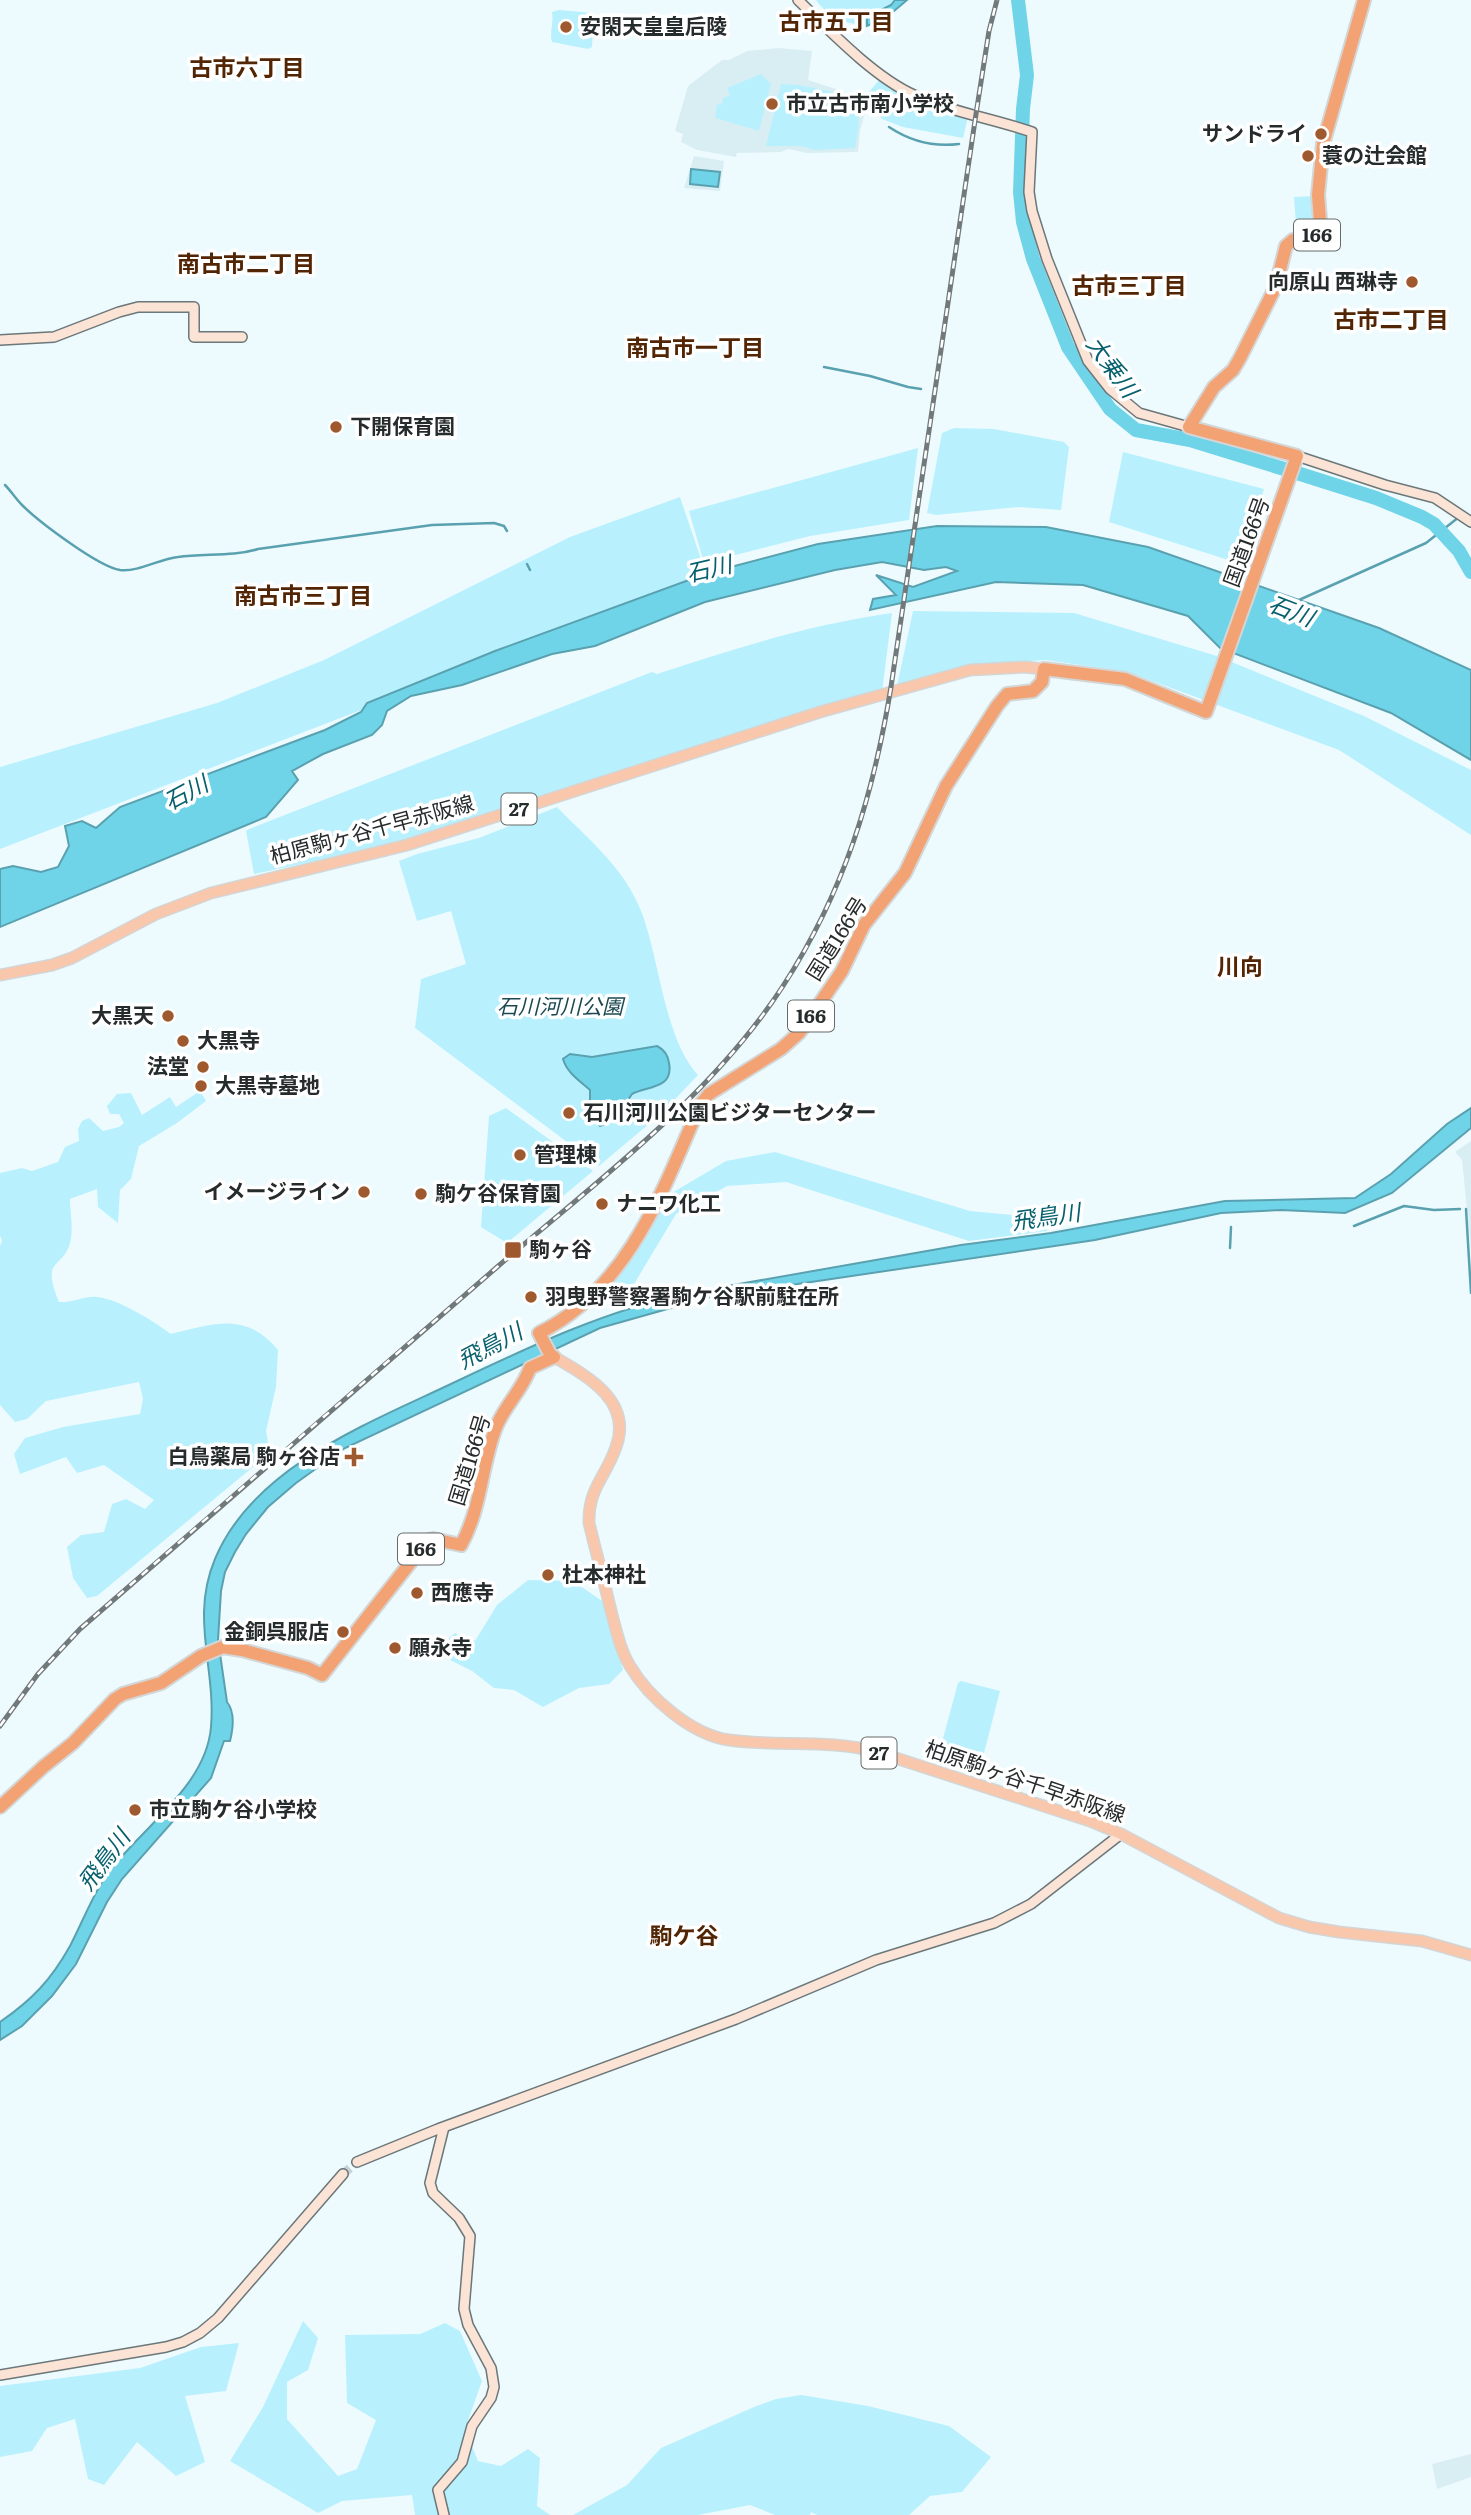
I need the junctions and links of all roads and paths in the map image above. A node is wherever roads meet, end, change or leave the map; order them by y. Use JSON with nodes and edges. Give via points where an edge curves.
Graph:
{"nodes":[{"id":1,"x":798,"y":0,"type":"edge"},
{"id":2,"x":1364,"y":0,"type":"edge"},
{"id":3,"x":242,"y":337,"type":"dead end"},
{"id":4,"x":0,"y":340,"type":"edge"},
{"id":5,"x":1189,"y":427,"type":"junction"},
{"id":6,"x":1297,"y":458,"type":"junction"},
{"id":7,"x":1471,"y":522,"type":"edge"},
{"id":8,"x":1044,"y":669,"type":"junction"},
{"id":9,"x":0,"y":975,"type":"edge"},
{"id":10,"x":552,"y":1356,"type":"junction"},
{"id":11,"x":0,"y":1807,"type":"edge"},
{"id":12,"x":1121,"y":1834,"type":"junction"},
{"id":13,"x":1471,"y":1955,"type":"edge"},
{"id":14,"x":444,"y":2127,"type":"junction"},
{"id":15,"x":357,"y":2162,"type":"tunnel mouth"},
{"id":16,"x":342,"y":2174,"type":"tunnel mouth"},
{"id":17,"x":0,"y":2375,"type":"edge"},
{"id":18,"x":444,"y":2515,"type":"edge"}],
"edges":[{"from":1,"to":5,"type":"street","via":[[897,86],[931,102],[1032,132],[1032,211],[1088,361],[1139,413]]},
{"from":2,"to":5,"type":"highway","number":"166","via":[[1323,144],[1318,195],[1321,232],[1313,239],[1293,240],[1286,246],[1276,286],[1240,358],[1214,387]]},
{"from":3,"to":4,"type":"street","via":[[194,337],[194,307],[149,306],[119,312],[54,337]]},
{"from":5,"to":6,"type":"highway"},
{"from":6,"to":7,"type":"street","via":[[1435,498]]},
{"from":6,"to":8,"type":"highway","name":"国道166号","via":[[1206,712],[1125,679]]},
{"from":8,"to":9,"type":"main road","name":"柏原駒ヶ谷千早赤阪線","number":"27","via":[[970,670],[820,712],[407,845],[211,893],[156,914],[72,958]]},
{"from":8,"to":10,"type":"highway","name":"国道166号","number":"166","via":[[1042,682],[1033,691],[1007,694],[997,706],[946,786],[905,873],[864,925],[842,971],[799,1032],[760,1064],[709,1094],[700,1105],[661,1194],[632,1246],[576,1311],[539,1333]]},
{"from":10,"to":11,"type":"highway","name":"国道166号","number":"166","via":[[530,1368],[501,1417],[461,1545],[428,1540],[322,1675],[242,1650],[221,1648],[203,1654],[161,1684],[115,1699]]},
{"from":10,"to":12,"type":"main road","name":"柏原駒ヶ谷千早赤阪線","number":"27","via":[[605,1391],[615,1409],[617,1447],[592,1495],[589,1523],[629,1665],[668,1709],[709,1735],[856,1747],[1046,1805]]},
{"from":12,"to":13,"type":"main road","name":"柏原駒ヶ谷千早赤阪線","number":"27","via":[[1279,1918],[1339,1932],[1422,1941]]},
{"from":12,"to":14,"type":"street","via":[[1031,1904],[994,1923],[876,1960],[736,2019]]},
{"from":14,"to":15,"type":"street"},
{"from":14,"to":18,"type":"street","via":[[429,2183],[470,2236],[464,2309],[491,2368],[494,2387],[472,2426],[462,2462],[438,2490]]},
{"from":16,"to":17,"type":"street","via":[[200,2333],[166,2347]]}]}
